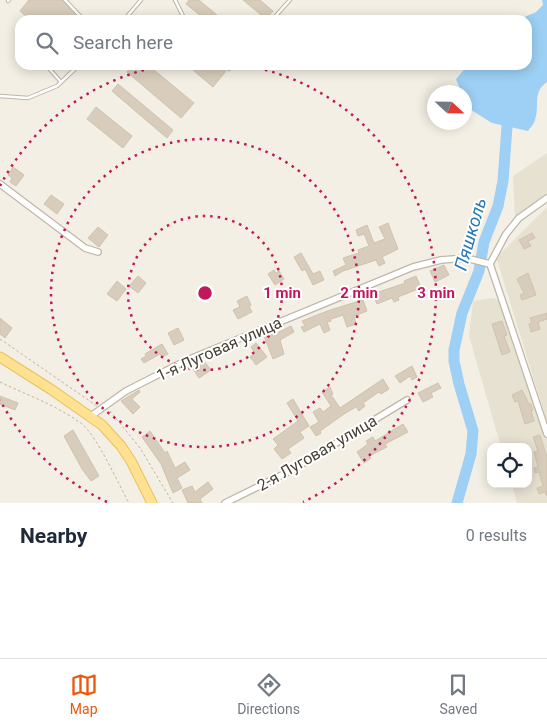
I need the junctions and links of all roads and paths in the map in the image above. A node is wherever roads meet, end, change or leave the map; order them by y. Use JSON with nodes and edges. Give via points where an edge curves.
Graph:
{"nodes":[{"id":1,"x":65,"y":0,"type":"edge"},
{"id":2,"x":141,"y":0,"type":"edge"},
{"id":3,"x":175,"y":0,"type":"edge"},
{"id":4,"x":290,"y":0,"type":"edge"},
{"id":5,"x":79,"y":15,"type":"edge"},
{"id":6,"x":128,"y":15,"type":"edge"},
{"id":7,"x":182,"y":15,"type":"edge"},
{"id":8,"x":276,"y":15,"type":"edge"},
{"id":9,"x":50,"y":70,"type":"edge"},
{"id":10,"x":74,"y":70,"type":"edge"},
{"id":11,"x":61,"y":82,"type":"junction"},
{"id":12,"x":0,"y":96,"type":"edge"},
{"id":13,"x":0,"y":184,"type":"edge"},
{"id":14,"x":547,"y":198,"type":"edge"},
{"id":15,"x":98,"y":252,"type":"dead end"},
{"id":16,"x":490,"y":264,"type":"junction"},
{"id":17,"x":0,"y":339,"type":"edge"},
{"id":18,"x":0,"y":357,"type":"edge"},
{"id":19,"x":0,"y":382,"type":"edge"},
{"id":20,"x":407,"y":400,"type":"dead end"},
{"id":21,"x":104,"y":407,"type":"junction"},
{"id":22,"x":91,"y":416,"type":"junction"},
{"id":23,"x":547,"y":434,"type":"edge"},
{"id":24,"x":129,"y":503,"type":"edge"},
{"id":25,"x":152,"y":503,"type":"edge"},
{"id":26,"x":173,"y":503,"type":"edge"},
{"id":27,"x":225,"y":503,"type":"edge"}],
"edges":[{"from":1,"to":5,"type":"lane"},
{"from":2,"to":6,"type":"lane"},
{"from":3,"to":7,"type":"lane"},
{"from":4,"to":8,"type":"lane"},
{"from":9,"to":11,"type":"lane"},
{"from":10,"to":11,"type":"lane"},
{"from":11,"to":12,"type":"lane","via":[[28,98]]},
{"from":13,"to":15,"type":"street","via":[[85,248]]},
{"from":14,"to":16,"type":"street","via":[[519,218]]},
{"from":16,"to":21,"type":"street","name":"1-я Луговая улица","via":[[466,258],[413,267],[185,361],[126,391]]},
{"from":16,"to":23,"type":"street"},
{"from":17,"to":21,"type":"path"},
{"from":18,"to":22,"type":"main road"},
{"from":19,"to":24,"type":"path","via":[[83,425]]},
{"from":20,"to":27,"type":"street","name":"2-я Луговая улица","via":[[292,470]]},
{"from":21,"to":22,"type":"street","name":"1-я Луговая улица"},
{"from":21,"to":26,"type":"path","via":[[140,448]]},
{"from":22,"to":25,"type":"main road","via":[[131,461]]}]}
